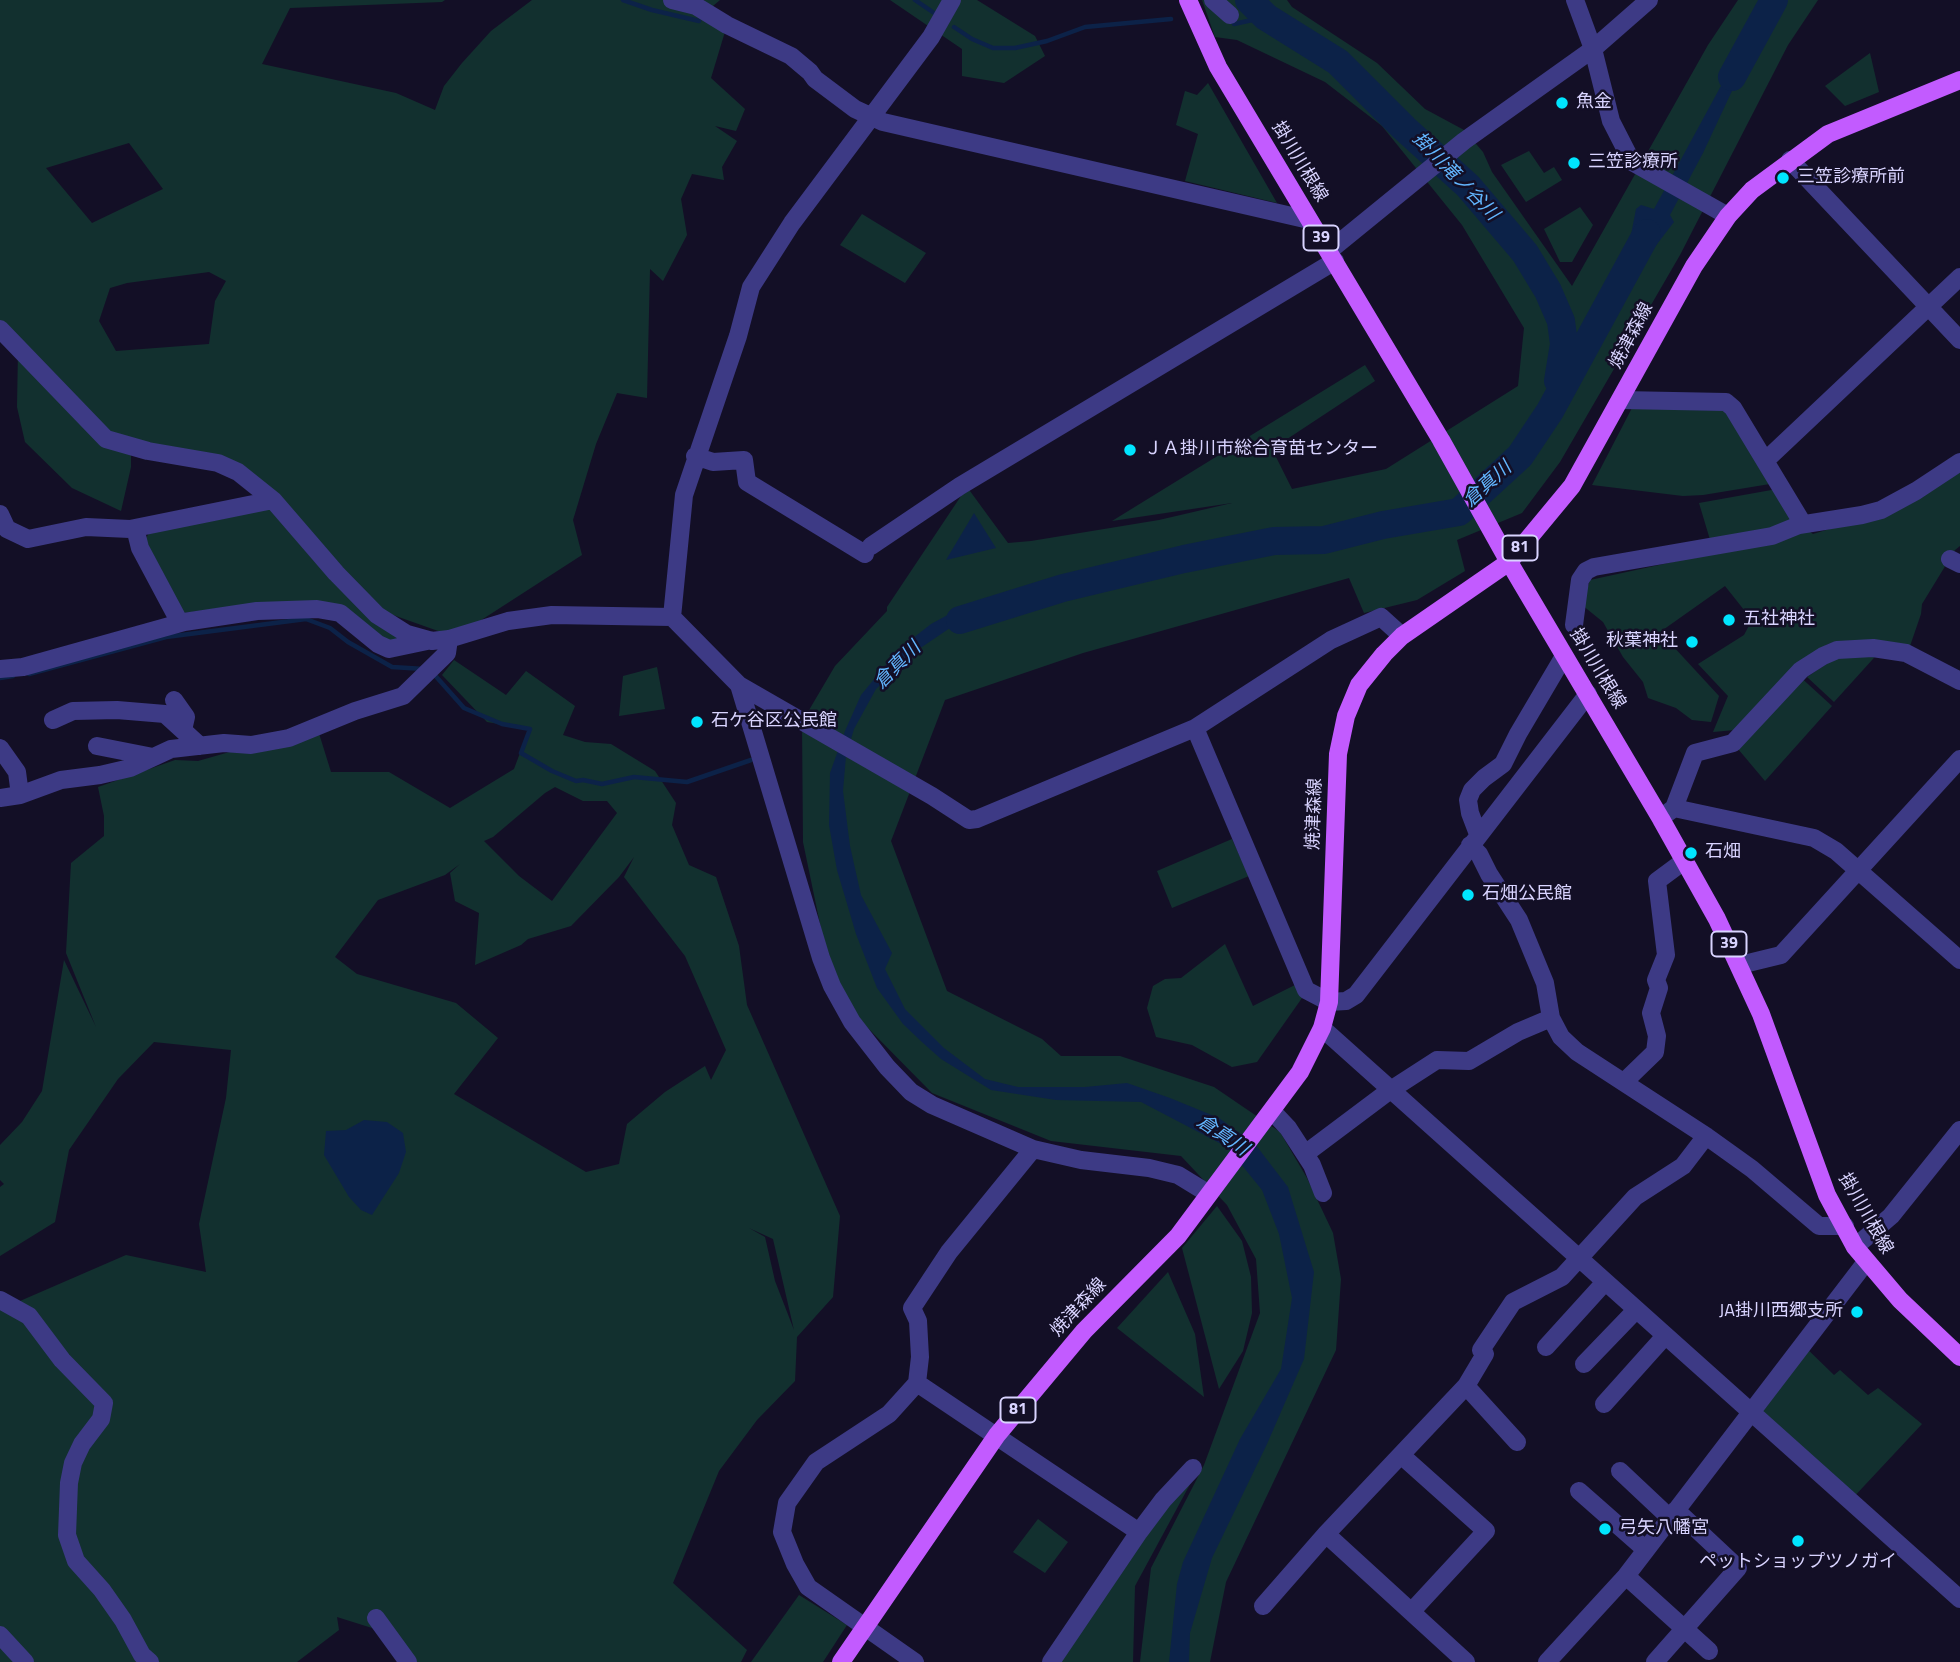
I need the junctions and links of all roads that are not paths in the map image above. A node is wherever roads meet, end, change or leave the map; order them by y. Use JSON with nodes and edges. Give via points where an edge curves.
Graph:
{"nodes":[{"id":1,"x":672,"y":0,"type":"edge"},
{"id":2,"x":952,"y":0,"type":"edge"},
{"id":3,"x":1213,"y":0,"type":"edge"},
{"id":4,"x":1574,"y":0,"type":"edge"},
{"id":5,"x":1649,"y":0,"type":"edge"},
{"id":6,"x":1190,"y":6,"type":"edge"},
{"id":7,"x":1230,"y":15,"type":"dead end"},
{"id":8,"x":1593,"y":49,"type":"junction"},
{"id":9,"x":1960,"y":79,"type":"edge"},
{"id":10,"x":870,"y":116,"type":"junction"},
{"id":11,"x":1790,"y":160,"type":"junction"},
{"id":12,"x":1728,"y":216,"type":"junction"},
{"id":13,"x":1309,"y":220,"type":"junction"},
{"id":14,"x":1332,"y":256,"type":"junction"},
{"id":15,"x":1960,"y":277,"type":"edge"},
{"id":16,"x":1928,"y":307,"type":"junction"},
{"id":17,"x":0,"y":328,"type":"edge"},
{"id":18,"x":1960,"y":340,"type":"edge"},
{"id":19,"x":1621,"y":400,"type":"junction"},
{"id":20,"x":695,"y":456,"type":"junction"},
{"id":21,"x":1765,"y":461,"type":"junction"},
{"id":22,"x":1960,"y":463,"type":"edge"},
{"id":23,"x":273,"y":500,"type":"junction"},
{"id":24,"x":0,"y":514,"type":"edge"},
{"id":25,"x":1803,"y":524,"type":"junction"},
{"id":26,"x":135,"y":528,"type":"junction"},
{"id":27,"x":1509,"y":562,"type":"junction"},
{"id":28,"x":672,"y":617,"type":"junction"},
{"id":29,"x":180,"y":623,"type":"junction"},
{"id":30,"x":1574,"y":625,"type":"dead end"},
{"id":31,"x":1402,"y":636,"type":"junction"},
{"id":32,"x":440,"y":640,"type":"junction"},
{"id":33,"x":1564,"y":656,"type":"junction"},
{"id":34,"x":0,"y":669,"type":"edge"},
{"id":35,"x":1960,"y":681,"type":"edge"},
{"id":36,"x":739,"y":685,"type":"junction"},
{"id":37,"x":1588,"y":694,"type":"junction"},
{"id":38,"x":174,"y":700,"type":"dead end"},
{"id":39,"x":53,"y":720,"type":"dead end"},
{"id":40,"x":1195,"y":728,"type":"junction"},
{"id":41,"x":183,"y":730,"type":"junction"},
{"id":42,"x":1518,"y":734,"type":"junction"},
{"id":43,"x":97,"y":746,"type":"dead end"},
{"id":44,"x":200,"y":746,"type":"junction"},
{"id":45,"x":0,"y":748,"type":"edge"},
{"id":46,"x":1542,"y":752,"type":"junction"},
{"id":47,"x":153,"y":757,"type":"junction"},
{"id":48,"x":1960,"y":759,"type":"edge"},
{"id":49,"x":20,"y":795,"type":"junction"},
{"id":50,"x":0,"y":799,"type":"edge"},
{"id":51,"x":1667,"y":814,"type":"junction"},
{"id":52,"x":1474,"y":840,"type":"junction"},
{"id":53,"x":1684,"y":861,"type":"junction"},
{"id":54,"x":1859,"y":872,"type":"junction"},
{"id":55,"x":1960,"y":960,"type":"edge"},
{"id":56,"x":1740,"y":965,"type":"junction"},
{"id":57,"x":1329,"y":1002,"type":"junction"},
{"id":58,"x":1551,"y":1018,"type":"junction"},
{"id":59,"x":1322,"y":1028,"type":"junction"},
{"id":60,"x":1624,"y":1082,"type":"junction"},
{"id":61,"x":1390,"y":1091,"type":"junction"},
{"id":62,"x":1269,"y":1114,"type":"junction"},
{"id":63,"x":1960,"y":1129,"type":"edge"},
{"id":64,"x":1706,"y":1136,"type":"junction"},
{"id":65,"x":1033,"y":1149,"type":"junction"},
{"id":66,"x":1305,"y":1154,"type":"junction"},
{"id":67,"x":1323,"y":1193,"type":"dead end"},
{"id":68,"x":1209,"y":1194,"type":"junction"},
{"id":69,"x":1845,"y":1227,"type":"junction"},
{"id":70,"x":1856,"y":1247,"type":"junction"},
{"id":71,"x":1579,"y":1259,"type":"junction"},
{"id":72,"x":1866,"y":1262,"type":"junction"},
{"id":73,"x":1605,"y":1282,"type":"junction"},
{"id":74,"x":0,"y":1300,"type":"edge"},
{"id":75,"x":1636,"y":1310,"type":"junction"},
{"id":76,"x":1665,"y":1336,"type":"junction"},
{"id":77,"x":1546,"y":1347,"type":"dead end"},
{"id":78,"x":1960,"y":1357,"type":"edge"},
{"id":79,"x":1584,"y":1364,"type":"dead end"},
{"id":80,"x":917,"y":1383,"type":"junction"},
{"id":81,"x":1466,"y":1386,"type":"junction"},
{"id":82,"x":1604,"y":1404,"type":"dead end"},
{"id":83,"x":1750,"y":1411,"type":"junction"},
{"id":84,"x":997,"y":1435,"type":"junction"},
{"id":85,"x":1517,"y":1442,"type":"dead end"},
{"id":86,"x":1401,"y":1455,"type":"junction"},
{"id":87,"x":1193,"y":1468,"type":"dead end"},
{"id":88,"x":1620,"y":1471,"type":"dead end"},
{"id":89,"x":1579,"y":1491,"type":"dead end"},
{"id":90,"x":1673,"y":1514,"type":"junction"},
{"id":91,"x":1139,"y":1532,"type":"junction"},
{"id":92,"x":1325,"y":1534,"type":"junction"},
{"id":93,"x":1646,"y":1550,"type":"junction"},
{"id":94,"x":1626,"y":1576,"type":"junction"},
{"id":95,"x":1960,"y":1599,"type":"edge"},
{"id":96,"x":1263,"y":1606,"type":"dead end"},
{"id":97,"x":1412,"y":1611,"type":"junction"},
{"id":98,"x":376,"y":1618,"type":"dead end"},
{"id":99,"x":865,"y":1628,"type":"junction"},
{"id":100,"x":1686,"y":1628,"type":"junction"},
{"id":101,"x":0,"y":1635,"type":"edge"},
{"id":102,"x":1709,"y":1651,"type":"dead end"},
{"id":103,"x":1554,"y":1660,"type":"edge"},
{"id":104,"x":25,"y":1662,"type":"edge"},
{"id":105,"x":150,"y":1662,"type":"edge"},
{"id":106,"x":408,"y":1662,"type":"edge"},
{"id":107,"x":841,"y":1662,"type":"edge"},
{"id":108,"x":915,"y":1662,"type":"edge"},
{"id":109,"x":1051,"y":1662,"type":"edge"},
{"id":110,"x":1466,"y":1662,"type":"edge"},
{"id":111,"x":1655,"y":1662,"type":"edge"}],
"edges":[{"from":1,"to":10,"type":"street","via":[[696,6],[791,56],[815,79]]},
{"from":2,"to":10,"type":"street","via":[[931,37]]},
{"from":3,"to":7,"type":"street"},
{"from":4,"to":8,"type":"street"},
{"from":5,"to":8,"type":"street"},
{"from":6,"to":13,"type":"main road","name":"掛川川根線","number":"39","via":[[1218,67]]},
{"from":8,"to":12,"type":"street","via":[[1617,136],[1632,162]]},
{"from":8,"to":14,"type":"street","via":[[1464,141]]},
{"from":9,"to":11,"type":"main road","name":"焼津森線","number":"81","via":[[1828,134]]},
{"from":10,"to":13,"type":"street"},
{"from":10,"to":20,"type":"street","via":[[751,287]]},
{"from":11,"to":12,"type":"main road","name":"焼津森線","number":"81"},
{"from":11,"to":16,"type":"street"},
{"from":12,"to":19,"type":"main road","name":"焼津森線","number":"81","via":[[1694,266]]},
{"from":13,"to":14,"type":"main road","name":"掛川川根線","number":"39"},
{"from":14,"to":20,"type":"street","via":[[960,486],[868,550],[747,482],[744,460],[713,462]]},
{"from":14,"to":27,"type":"main road","name":"掛川川根線","number":"39"},
{"from":15,"to":16,"type":"street"},
{"from":16,"to":18,"type":"street"},
{"from":16,"to":21,"type":"street"},
{"from":17,"to":23,"type":"street","via":[[106,439],[218,463],[238,472]]},
{"from":19,"to":21,"type":"street","via":[[1726,402]]},
{"from":19,"to":27,"type":"main road","name":"焼津森線","number":"81","via":[[1572,486]]},
{"from":20,"to":28,"type":"street","via":[[684,495]]},
{"from":21,"to":25,"type":"street"},
{"from":22,"to":25,"type":"street","via":[[1881,510]]},
{"from":23,"to":26,"type":"street"},
{"from":23,"to":32,"type":"street","via":[[377,615],[407,634]]},
{"from":24,"to":26,"type":"street","via":[[7,529],[28,539],[86,527]]},
{"from":25,"to":30,"type":"street","via":[[1772,536],[1594,567],[1580,580]]},
{"from":26,"to":29,"type":"street","via":[[140,548]]},
{"from":27,"to":31,"type":"main road","name":"焼津森線","number":"81"},
{"from":27,"to":33,"type":"main road","name":"掛川川根線","number":"39"},
{"from":28,"to":32,"type":"street","via":[[526,617]]},
{"from":28,"to":36,"type":"street"},
{"from":29,"to":32,"type":"street","via":[[257,611],[317,609],[340,613],[389,649]]},
{"from":29,"to":34,"type":"street","via":[[23,667]]},
{"from":31,"to":40,"type":"street","via":[[1381,617],[1331,640]]},
{"from":31,"to":57,"type":"main road","name":"焼津森線","number":"81","via":[[1359,685],[1338,754]]},
{"from":32,"to":44,"type":"street","via":[[447,653],[403,696],[289,738],[251,745]]},
{"from":33,"to":37,"type":"main road","name":"掛川川根線","number":"39"},
{"from":33,"to":42,"type":"street"},
{"from":35,"to":51,"type":"street","via":[[1906,653],[1873,648],[1837,650],[1823,656],[1801,670],[1733,743],[1695,753]]},
{"from":36,"to":40,"type":"street","via":[[969,820]]},
{"from":36,"to":65,"type":"street","via":[[821,958],[852,1022],[911,1092]]},
{"from":37,"to":46,"type":"street"},
{"from":37,"to":51,"type":"main road","name":"掛川川根線","number":"39"},
{"from":38,"to":41,"type":"street","via":[[186,717]]},
{"from":39,"to":41,"type":"street","via":[[73,711],[117,710],[164,714]]},
{"from":40,"to":57,"type":"street","via":[[1306,990]]},
{"from":41,"to":44,"type":"street"},
{"from":42,"to":46,"type":"street"},
{"from":42,"to":52,"type":"street","via":[[1503,764],[1477,785],[1468,800]]},
{"from":43,"to":47,"type":"street"},
{"from":44,"to":47,"type":"street"},
{"from":45,"to":49,"type":"street","via":[[17,772]]},
{"from":46,"to":52,"type":"street"},
{"from":47,"to":49,"type":"street","via":[[130,768],[61,780]]},
{"from":48,"to":54,"type":"street"},
{"from":49,"to":50,"type":"street"},
{"from":51,"to":53,"type":"main road","name":"掛川川根線","number":"39"},
{"from":51,"to":54,"type":"street","via":[[1814,838]]},
{"from":52,"to":57,"type":"street","via":[[1356,995]]},
{"from":52,"to":58,"type":"street","via":[[1489,874],[1519,920],[1545,983]]},
{"from":53,"to":56,"type":"main road","name":"掛川川根線","number":"39"},
{"from":53,"to":60,"type":"street","via":[[1657,881],[1666,955],[1651,1013],[1657,1036],[1655,1052]]},
{"from":54,"to":55,"type":"street"},
{"from":54,"to":56,"type":"street","via":[[1781,955]]},
{"from":56,"to":69,"type":"main road","name":"掛川川根線","number":"39","via":[[1827,1195]]},
{"from":57,"to":59,"type":"main road","name":"焼津森線","number":"81"},
{"from":58,"to":60,"type":"street","via":[[1561,1037],[1577,1052]]},
{"from":58,"to":61,"type":"street","via":[[1469,1061],[1437,1060]]},
{"from":59,"to":61,"type":"street"},
{"from":59,"to":62,"type":"main road","name":"焼津森線","number":"81","via":[[1300,1072]]},
{"from":60,"to":64,"type":"street"},
{"from":61,"to":66,"type":"street"},
{"from":61,"to":71,"type":"street"},
{"from":62,"to":66,"type":"street","via":[[1289,1128]]},
{"from":62,"to":68,"type":"main road","name":"焼津森線","number":"81"},
{"from":63,"to":70,"type":"street","via":[[1891,1216]]},
{"from":64,"to":69,"type":"street","via":[[1752,1168],[1819,1226]]},
{"from":64,"to":71,"type":"street","via":[[1683,1166],[1635,1197]]},
{"from":65,"to":68,"type":"street","via":[[1178,1175]]},
{"from":65,"to":80,"type":"street","via":[[950,1252],[912,1308],[918,1321]]},
{"from":66,"to":67,"type":"street"},
{"from":68,"to":84,"type":"main road","name":"焼津森線","number":"81","via":[[1178,1236],[1084,1331]]},
{"from":69,"to":70,"type":"main road","name":"掛川川根線","number":"39"},
{"from":70,"to":72,"type":"main road","name":"掛川川根線","number":"39"},
{"from":71,"to":73,"type":"street"},
{"from":71,"to":81,"type":"street","via":[[1562,1277],[1513,1302],[1481,1350],[1485,1354]]},
{"from":72,"to":78,"type":"main road","name":"掛川川根線","number":"39"},
{"from":72,"to":83,"type":"street"},
{"from":73,"to":75,"type":"street"},
{"from":73,"to":77,"type":"street"},
{"from":74,"to":105,"type":"street","via":[[29,1315],[62,1360],[104,1403],[101,1419],[73,1463],[67,1535],[76,1561],[102,1590]]},
{"from":75,"to":76,"type":"street"},
{"from":75,"to":79,"type":"street"},
{"from":76,"to":82,"type":"street"},
{"from":76,"to":83,"type":"street"},
{"from":80,"to":84,"type":"street"},
{"from":80,"to":99,"type":"street","via":[[889,1413],[816,1462],[788,1503],[782,1532],[808,1587]]},
{"from":81,"to":85,"type":"street"},
{"from":81,"to":86,"type":"street"},
{"from":83,"to":90,"type":"street"},
{"from":83,"to":95,"type":"street"},
{"from":84,"to":91,"type":"street"},
{"from":84,"to":99,"type":"main road","name":"焼津森線","number":"81"},
{"from":86,"to":92,"type":"street"},
{"from":86,"to":97,"type":"street","via":[[1486,1531]]},
{"from":87,"to":91,"type":"street"},
{"from":88,"to":90,"type":"street"},
{"from":89,"to":93,"type":"street"},
{"from":90,"to":93,"type":"street"},
{"from":90,"to":100,"type":"street","via":[[1738,1568]]},
{"from":91,"to":109,"type":"street"},
{"from":92,"to":96,"type":"street"},
{"from":92,"to":97,"type":"street"},
{"from":93,"to":94,"type":"street"},
{"from":94,"to":100,"type":"street"},
{"from":94,"to":103,"type":"street"},
{"from":97,"to":110,"type":"street"},
{"from":98,"to":106,"type":"street"},
{"from":99,"to":107,"type":"main road","name":"焼津森線","number":"81"},
{"from":99,"to":108,"type":"street"},
{"from":100,"to":102,"type":"street"},
{"from":100,"to":111,"type":"street"},
{"from":101,"to":104,"type":"street"}]}
